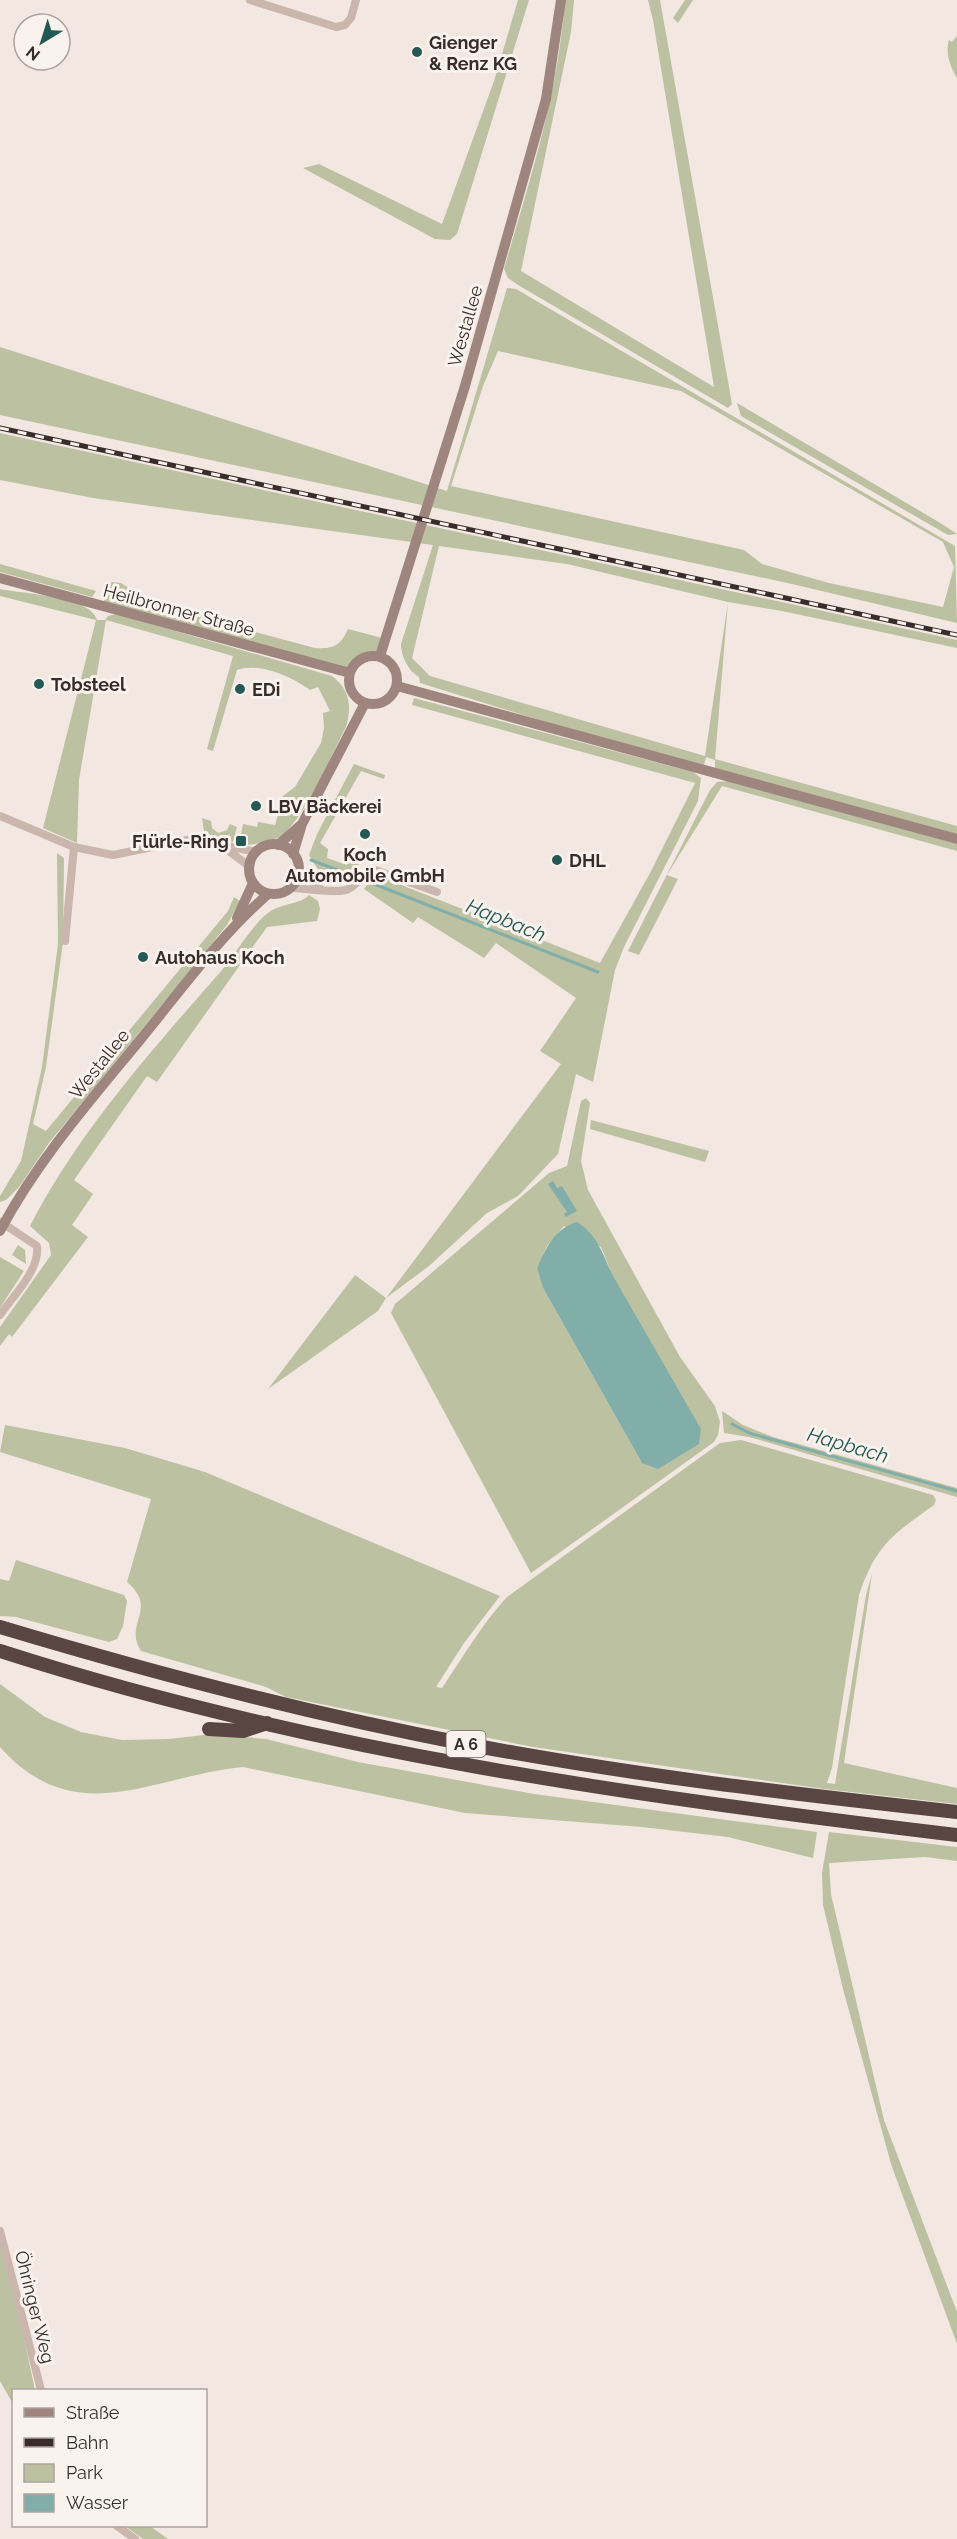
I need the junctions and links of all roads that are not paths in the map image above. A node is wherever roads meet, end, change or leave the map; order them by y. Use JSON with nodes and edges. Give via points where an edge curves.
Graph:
{"nodes":[{"id":1,"x":250,"y":0,"type":"edge"},
{"id":2,"x":356,"y":0,"type":"edge"},
{"id":3,"x":561,"y":0,"type":"edge"},
{"id":4,"x":0,"y":578,"type":"edge"},
{"id":5,"x":380,"y":656,"type":"junction"},
{"id":6,"x":350,"y":673,"type":"junction"},
{"id":7,"x":397,"y":686,"type":"junction"},
{"id":8,"x":365,"y":703,"type":"junction"},
{"id":9,"x":0,"y":816,"type":"edge"},
{"id":10,"x":302,"y":824,"type":"junction"},
{"id":11,"x":957,"y":839,"type":"edge"},
{"id":12,"x":221,"y":845,"type":"junction"},
{"id":13,"x":278,"y":845,"type":"junction"},
{"id":14,"x":74,"y":847,"type":"junction"},
{"id":15,"x":257,"y":852,"type":"junction"},
{"id":16,"x":293,"y":854,"type":"junction"},
{"id":17,"x":249,"y":866,"type":"junction"},
{"id":18,"x":298,"y":870,"type":"junction"},
{"id":19,"x":253,"y":883,"type":"junction"},
{"id":20,"x":291,"y":888,"type":"junction"},
{"id":21,"x":320,"y":888,"type":"junction"},
{"id":22,"x":437,"y":892,"type":"dead end"},
{"id":23,"x":268,"y":894,"type":"junction"},
{"id":24,"x":234,"y":924,"type":"junction"},
{"id":25,"x":65,"y":941,"type":"dead end"},
{"id":26,"x":1,"y":1225,"type":"edge"},
{"id":27,"x":0,"y":1315,"type":"edge"},
{"id":28,"x":0,"y":1627,"type":"edge"},
{"id":29,"x":0,"y":1651,"type":"edge"},
{"id":30,"x":267,"y":1723,"type":"junction"},
{"id":31,"x":209,"y":1729,"type":"dead end"},
{"id":32,"x":957,"y":1812,"type":"edge"},
{"id":33,"x":957,"y":1835,"type":"edge"},
{"id":34,"x":0,"y":2230,"type":"edge"},
{"id":35,"x":40,"y":2389,"type":"edge"},
{"id":36,"x":118,"y":2527,"type":"edge"},
{"id":37,"x":135,"y":2539,"type":"edge"}],
"edges":[{"from":1,"to":2,"type":"street","via":[[336,27],[351,18]]},
{"from":3,"to":5,"type":"main road","name":"Westallee","via":[[546,99],[433,492]]},
{"from":4,"to":6,"type":"main road","name":"Heilbronner Straße"},
{"from":5,"to":6,"type":"main road","via":[[362,658]]},
{"from":5,"to":7,"type":"main road","via":[[395,668]]},
{"from":6,"to":8,"type":"main road","via":[[351,691]]},
{"from":7,"to":8,"type":"main road","via":[[385,702]]},
{"from":7,"to":11,"type":"main road"},
{"from":8,"to":10,"type":"main road"},
{"from":9,"to":14,"type":"street"},
{"from":10,"to":13,"type":"main road"},
{"from":10,"to":16,"type":"main road"},
{"from":12,"to":14,"type":"street","via":[[192,839],[113,855]]},
{"from":12,"to":15,"type":"street"},
{"from":12,"to":17,"type":"street"},
{"from":13,"to":15,"type":"main road","via":[[267,845]]},
{"from":13,"to":16,"type":"main road"},
{"from":14,"to":25,"type":"street"},
{"from":15,"to":17,"type":"main road"},
{"from":16,"to":18,"type":"main road"},
{"from":17,"to":19,"type":"main road"},
{"from":18,"to":20,"type":"main road"},
{"from":18,"to":21,"type":"street"},
{"from":19,"to":23,"type":"main road"},
{"from":19,"to":24,"type":"main road","name":"Westallee"},
{"from":20,"to":21,"type":"street"},
{"from":20,"to":23,"type":"main road"},
{"from":21,"to":22,"type":"street","via":[[340,892],[350,889],[365,873],[375,870]]},
{"from":23,"to":24,"type":"main road","name":"Westallee"},
{"from":24,"to":26,"type":"main road","name":"Westallee","via":[[53,1148]]},
{"from":26,"to":27,"type":"street","via":[[37,1246],[38,1255]]},
{"from":28,"to":32,"type":"highway","number":"A 6","via":[[228,1691],[465,1744],[607,1768]]},
{"from":29,"to":30,"type":"highway","number":"A 6"},
{"from":30,"to":31,"type":"highway","via":[[243,1731]]},
{"from":30,"to":33,"type":"highway","number":"A 6","via":[[464,1766],[580,1786]]},
{"from":34,"to":35,"type":"street","name":"Öhringer Weg"},
{"from":36,"to":37,"type":"street"}]}
